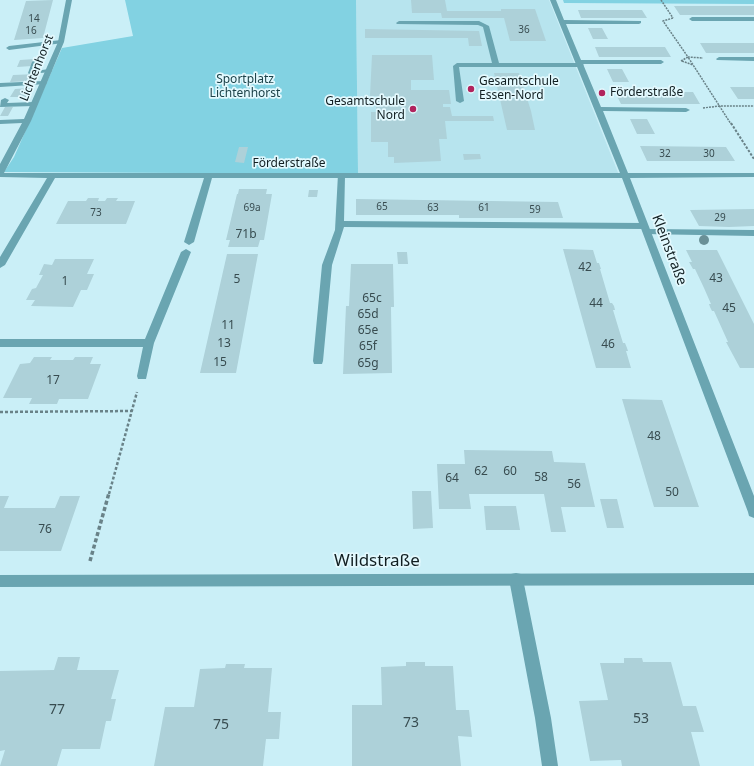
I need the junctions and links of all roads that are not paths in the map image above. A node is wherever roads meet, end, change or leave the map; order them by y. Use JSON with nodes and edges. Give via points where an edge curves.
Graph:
{"nodes":[{"id":1,"x":69,"y":0,"type":"edge"},
{"id":2,"x":553,"y":0,"type":"edge"},
{"id":3,"x":692,"y":19,"type":"dead end"},
{"id":4,"x":754,"y":20,"type":"edge"},
{"id":5,"x":562,"y":22,"type":"junction"},
{"id":6,"x":639,"y":22,"type":"dead end"},
{"id":7,"x":399,"y":23,"type":"dead end"},
{"id":8,"x":61,"y":42,"type":"junction"},
{"id":9,"x":9,"y":48,"type":"dead end"},
{"id":10,"x":719,"y":59,"type":"road end"},
{"id":11,"x":754,"y":59,"type":"edge"},
{"id":12,"x":35,"y":62,"type":"dead end"},
{"id":13,"x":661,"y":62,"type":"dead end"},
{"id":14,"x":580,"y":64,"type":"junction"},
{"id":15,"x":496,"y":65,"type":"junction"},
{"id":16,"x":49,"y":71,"type":"junction"},
{"id":17,"x":44,"y":83,"type":"junction"},
{"id":18,"x":0,"y":85,"type":"edge"},
{"id":19,"x":6,"y":100,"type":"dead end"},
{"id":20,"x":460,"y":101,"type":"dead end"},
{"id":21,"x":34,"y":104,"type":"junction"},
{"id":22,"x":598,"y":109,"type":"junction"},
{"id":23,"x":686,"y":110,"type":"road end"},
{"id":24,"x":27,"y":121,"type":"junction"},
{"id":25,"x":0,"y":122,"type":"edge"},
{"id":26,"x":0,"y":172,"type":"edge"},
{"id":27,"x":0,"y":175,"type":"edge"},
{"id":28,"x":53,"y":175,"type":"junction"},
{"id":29,"x":625,"y":175,"type":"junction"},
{"id":30,"x":754,"y":175,"type":"edge"},
{"id":31,"x":209,"y":176,"type":"junction"},
{"id":32,"x":341,"y":176,"type":"junction"},
{"id":33,"x":339,"y":224,"type":"junction"},
{"id":34,"x":645,"y":229,"type":"junction"},
{"id":35,"x":754,"y":233,"type":"edge"},
{"id":36,"x":189,"y":242,"type":"dead end"},
{"id":37,"x":186,"y":252,"type":"dead end"},
{"id":38,"x":0,"y":265,"type":"edge"},
{"id":39,"x":0,"y":343,"type":"edge"},
{"id":40,"x":149,"y":343,"type":"junction"},
{"id":41,"x":318,"y":361,"type":"dead end"},
{"id":42,"x":142,"y":376,"type":"road end"},
{"id":43,"x":754,"y":512,"type":"edge"},
{"id":44,"x":516,"y":578,"type":"junction"},
{"id":45,"x":754,"y":579,"type":"edge"},
{"id":46,"x":0,"y":581,"type":"edge"},
{"id":47,"x":550,"y":766,"type":"edge"}],
"edges":[{"from":1,"to":8,"type":"street","name":"Lichtenhorst"},
{"from":2,"to":5,"type":"street","name":"Kleinstraße"},
{"from":3,"to":4,"type":"street"},
{"from":5,"to":6,"type":"street"},
{"from":5,"to":14,"type":"street","name":"Kleinstraße"},
{"from":7,"to":15,"type":"street","via":[[479,23],[486,26]]},
{"from":8,"to":9,"type":"street"},
{"from":8,"to":16,"type":"street","name":"Lichtenhorst"},
{"from":10,"to":11,"type":"street"},
{"from":12,"to":16,"type":"street","via":[[31,72]]},
{"from":13,"to":14,"type":"street"},
{"from":14,"to":15,"type":"street"},
{"from":14,"to":22,"type":"street","name":"Kleinstraße"},
{"from":15,"to":20,"type":"street","via":[[457,65],[455,67]]},
{"from":16,"to":17,"type":"street","name":"Lichtenhorst"},
{"from":17,"to":18,"type":"street"},
{"from":17,"to":21,"type":"street","name":"Lichtenhorst"},
{"from":19,"to":21,"type":"street","via":[[3,105]]},
{"from":21,"to":24,"type":"street","name":"Lichtenhorst"},
{"from":22,"to":23,"type":"street"},
{"from":22,"to":29,"type":"street","name":"Kleinstraße"},
{"from":24,"to":25,"type":"street","name":"Lichtenhorst"},
{"from":24,"to":26,"type":"street","name":"Lichtenhorst"},
{"from":27,"to":28,"type":"street","name":"Förderstraße"},
{"from":28,"to":31,"type":"street","name":"Förderstraße"},
{"from":28,"to":38,"type":"street"},
{"from":29,"to":30,"type":"street","name":"Förderstraße"},
{"from":29,"to":32,"type":"street","name":"Förderstraße"},
{"from":29,"to":34,"type":"street","name":"Kleinstraße"},
{"from":31,"to":32,"type":"street","name":"Förderstraße"},
{"from":31,"to":36,"type":"street"},
{"from":32,"to":33,"type":"street"},
{"from":33,"to":34,"type":"street"},
{"from":33,"to":41,"type":"street","via":[[327,265]]},
{"from":34,"to":35,"type":"street"},
{"from":34,"to":43,"type":"street","name":"Kleinstraße"},
{"from":37,"to":40,"type":"street"},
{"from":39,"to":40,"type":"street"},
{"from":40,"to":42,"type":"street"},
{"from":44,"to":45,"type":"street","name":"Wildstraße"},
{"from":44,"to":46,"type":"street","name":"Wildstraße"},
{"from":44,"to":47,"type":"street"}]}
